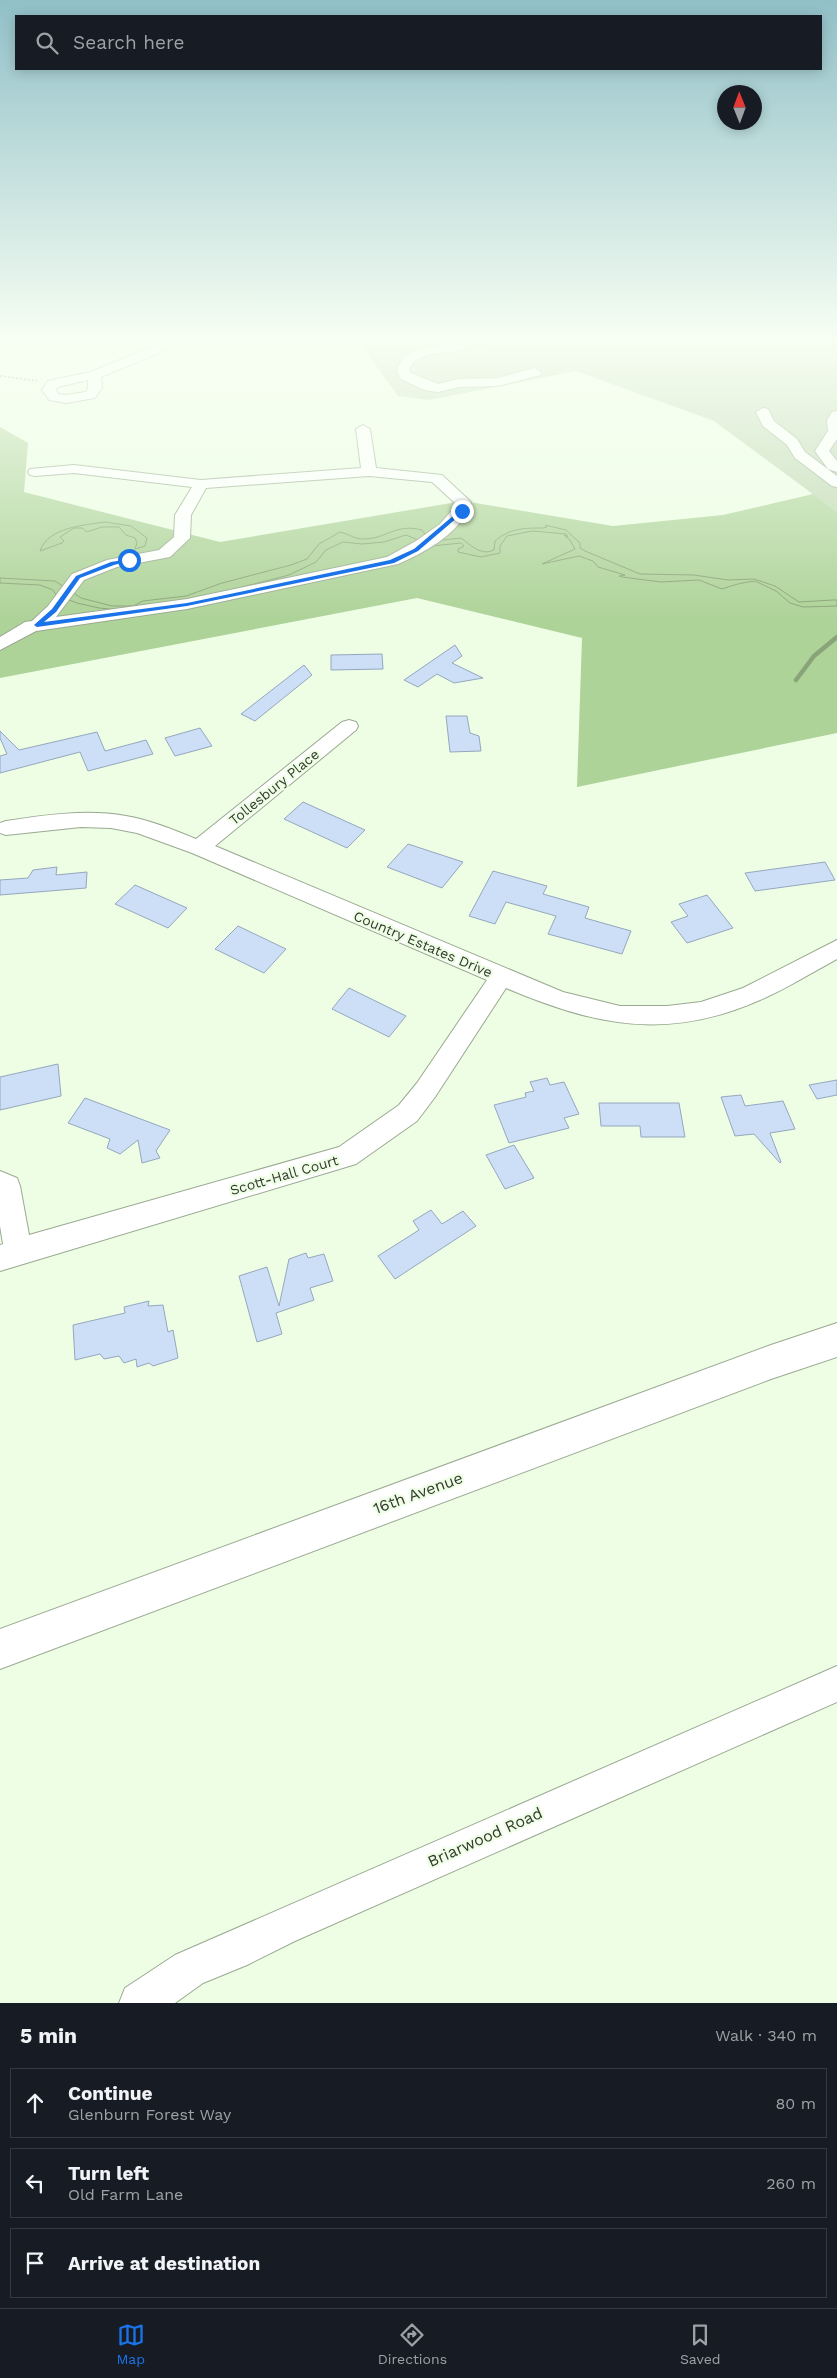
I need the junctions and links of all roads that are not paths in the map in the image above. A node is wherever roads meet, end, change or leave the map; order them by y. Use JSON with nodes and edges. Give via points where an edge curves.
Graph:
{"nodes":[{"id":1,"x":363,"y":432,"type":"edge"},
{"id":2,"x":779,"y":432,"type":"edge"},
{"id":3,"x":834,"y":432,"type":"edge"},
{"id":4,"x":796,"y":447,"type":"junction"},
{"id":5,"x":822,"y":451,"type":"junction"},
{"id":6,"x":837,"y":468,"type":"edge"},
{"id":7,"x":36,"y":472,"type":"dead end"},
{"id":8,"x":369,"y":472,"type":"junction"},
{"id":9,"x":837,"y":483,"type":"edge"},
{"id":10,"x":200,"y":484,"type":"junction"},
{"id":11,"x":37,"y":625,"type":"junction"},
{"id":12,"x":0,"y":645,"type":"edge"},
{"id":13,"x":349,"y":726,"type":"dead end"},
{"id":14,"x":6,"y":828,"type":"dead end"},
{"id":15,"x":199,"y":848,"type":"junction"},
{"id":16,"x":837,"y":949,"type":"edge"},
{"id":17,"x":501,"y":977,"type":"junction"},
{"id":18,"x":0,"y":1183,"type":"edge"},
{"id":19,"x":9,"y":1254,"type":"edge"},
{"id":20,"x":837,"y":1340,"type":"edge"},
{"id":21,"x":0,"y":1648,"type":"edge"},
{"id":22,"x":837,"y":1684,"type":"edge"},
{"id":23,"x":140,"y":2003,"type":"edge"}],
"edges":[{"from":1,"to":8,"type":"street"},
{"from":2,"to":4,"type":"street"},
{"from":3,"to":5,"type":"street"},
{"from":4,"to":5,"type":"street","via":[[814,453]]},
{"from":4,"to":9,"type":"street","via":[[800,455]]},
{"from":5,"to":6,"type":"street"},
{"from":7,"to":10,"type":"street","via":[[74,469]]},
{"from":8,"to":10,"type":"street"},
{"from":8,"to":11,"type":"street","via":[[437,478],[463,502],[462,511],[416,550],[392,561],[187,604]]},
{"from":10,"to":11,"type":"street","via":[[183,515],[182,538],[172,549],[154,557],[112,563],[78,577],[54,610]]},
{"from":11,"to":12,"type":"street"},
{"from":13,"to":15,"type":"street","name":"Tollesbury Place"},
{"from":14,"to":15,"type":"street","name":"Country Estates Drive","via":[[71,820],[125,823]]},
{"from":15,"to":17,"type":"street","name":"Country Estates Drive"},
{"from":16,"to":17,"type":"street","name":"Country Estates Drive","via":[[713,1009],[667,1015],[620,1015],[580,1006]]},
{"from":17,"to":19,"type":"street","name":"Scott-Hall Court","via":[[408,1113],[347,1156]]},
{"from":18,"to":19,"type":"street","name":"Scott-Hall Court","via":[[7,1186]]},
{"from":20,"to":21,"type":"main road","name":"16th Avenue"},
{"from":22,"to":23,"type":"street","name":"Briarwood Road","via":[[189,1969]]}]}
